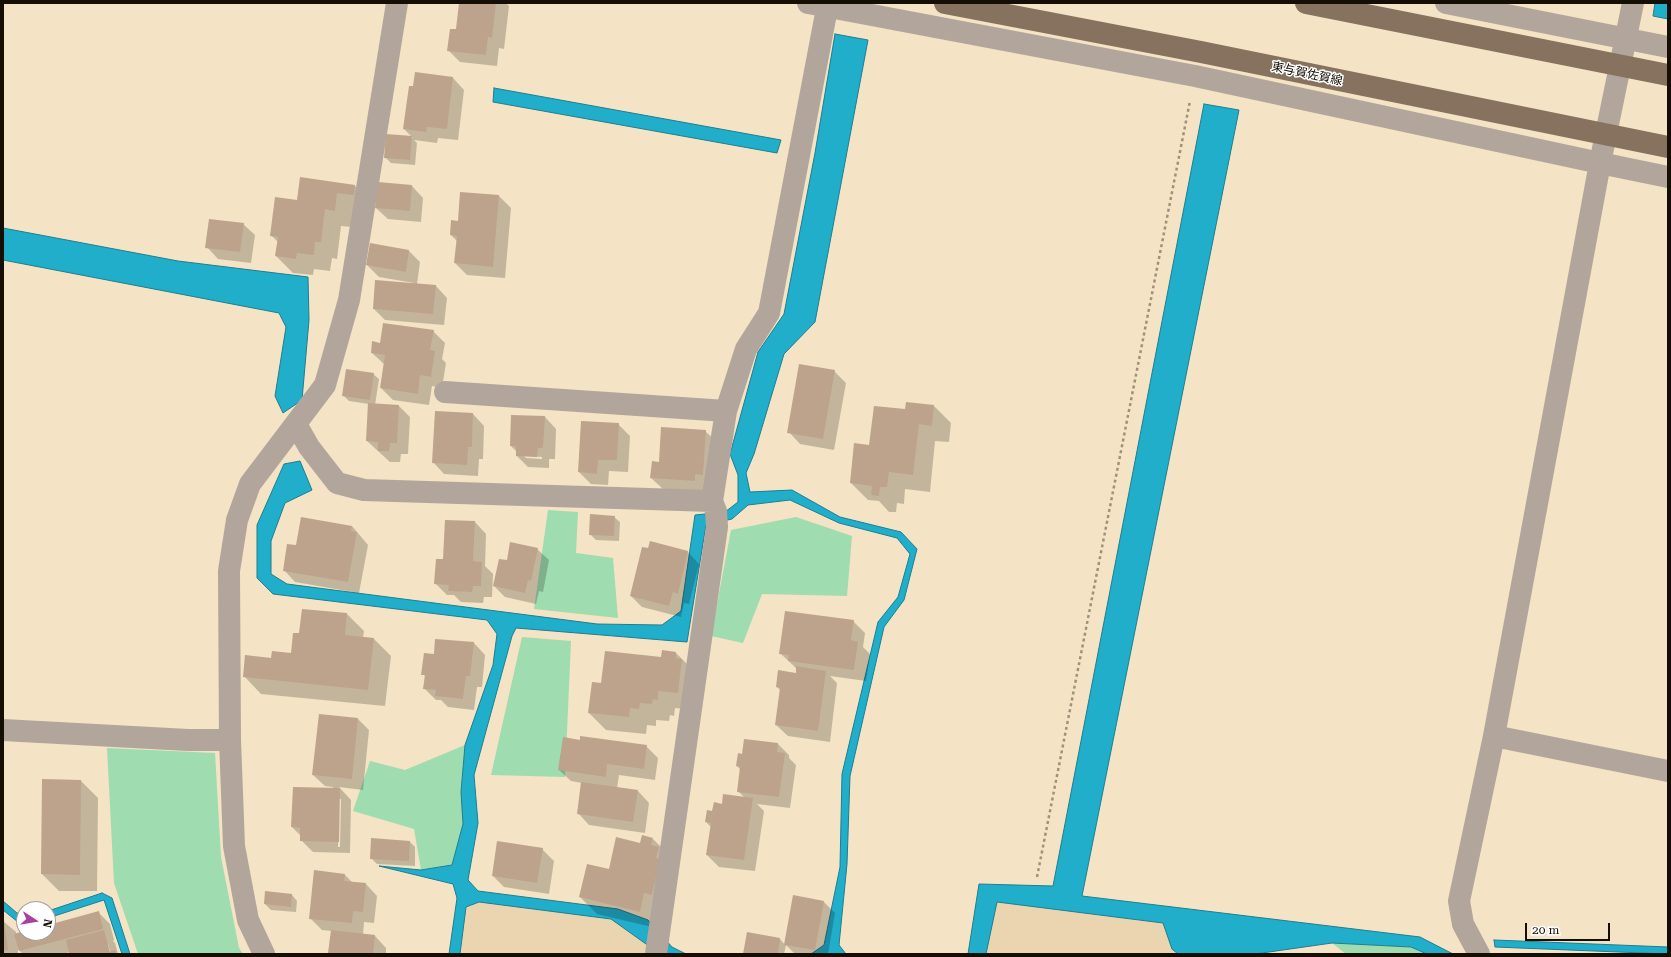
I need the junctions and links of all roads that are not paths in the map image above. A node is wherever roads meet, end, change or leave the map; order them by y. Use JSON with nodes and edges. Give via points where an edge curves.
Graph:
{"nodes":[{"id":1,"x":396,"y":3,"type":"edge"},
{"id":2,"x":945,"y":3,"type":"edge"},
{"id":3,"x":1306,"y":3,"type":"edge"},
{"id":4,"x":1446,"y":3,"type":"edge"},
{"id":5,"x":1633,"y":3,"type":"edge"},
{"id":6,"x":821,"y":4,"type":"edge"},
{"id":7,"x":1626,"y":39,"type":"junction"},
{"id":8,"x":1668,"y":47,"type":"edge"},
{"id":9,"x":1619,"y":65,"type":"junction"},
{"id":10,"x":1668,"y":75,"type":"edge"},
{"id":11,"x":1606,"y":135,"type":"junction"},
{"id":12,"x":1668,"y":147,"type":"edge"},
{"id":13,"x":1600,"y":164,"type":"junction"},
{"id":14,"x":1668,"y":177,"type":"edge"},
{"id":15,"x":445,"y":392,"type":"dead end"},
{"id":16,"x":726,"y":411,"type":"junction"},
{"id":17,"x":296,"y":424,"type":"junction"},
{"id":18,"x":715,"y":513,"type":"junction"},
{"id":19,"x":3,"y":730,"type":"edge"},
{"id":20,"x":1494,"y":736,"type":"junction"},
{"id":21,"x":230,"y":740,"type":"junction"},
{"id":22,"x":1668,"y":771,"type":"edge"},
{"id":23,"x":264,"y":954,"type":"edge"},
{"id":24,"x":656,"y":954,"type":"edge"},
{"id":25,"x":1479,"y":954,"type":"edge"}],
"edges":[{"from":1,"to":17,"type":"street","via":[[349,300],[325,385]]},
{"from":2,"to":11,"type":"main road","name":"東与賀佐賀線","via":[[1201,52]]},
{"from":3,"to":9,"type":"main road"},
{"from":4,"to":7,"type":"street"},
{"from":5,"to":7,"type":"street"},
{"from":6,"to":13,"type":"street","via":[[1194,76]]},
{"from":6,"to":16,"type":"street","via":[[769,313],[746,349]]},
{"from":7,"to":8,"type":"street"},
{"from":7,"to":9,"type":"street"},
{"from":9,"to":10,"type":"main road"},
{"from":9,"to":11,"type":"street"},
{"from":11,"to":12,"type":"main road","name":"東与賀佐賀線"},
{"from":11,"to":13,"type":"street"},
{"from":13,"to":14,"type":"street"},
{"from":13,"to":20,"type":"street"},
{"from":15,"to":16,"type":"street"},
{"from":16,"to":18,"type":"street"},
{"from":17,"to":18,"type":"street","via":[[309,447],[337,483],[364,490]]},
{"from":17,"to":21,"type":"street","via":[[250,484],[237,520],[230,571]]},
{"from":18,"to":24,"type":"street"},
{"from":19,"to":21,"type":"street"},
{"from":20,"to":22,"type":"street"},
{"from":20,"to":25,"type":"street","via":[[1459,901],[1462,924]]},
{"from":21,"to":23,"type":"street","via":[[234,846],[248,920]]}]}
